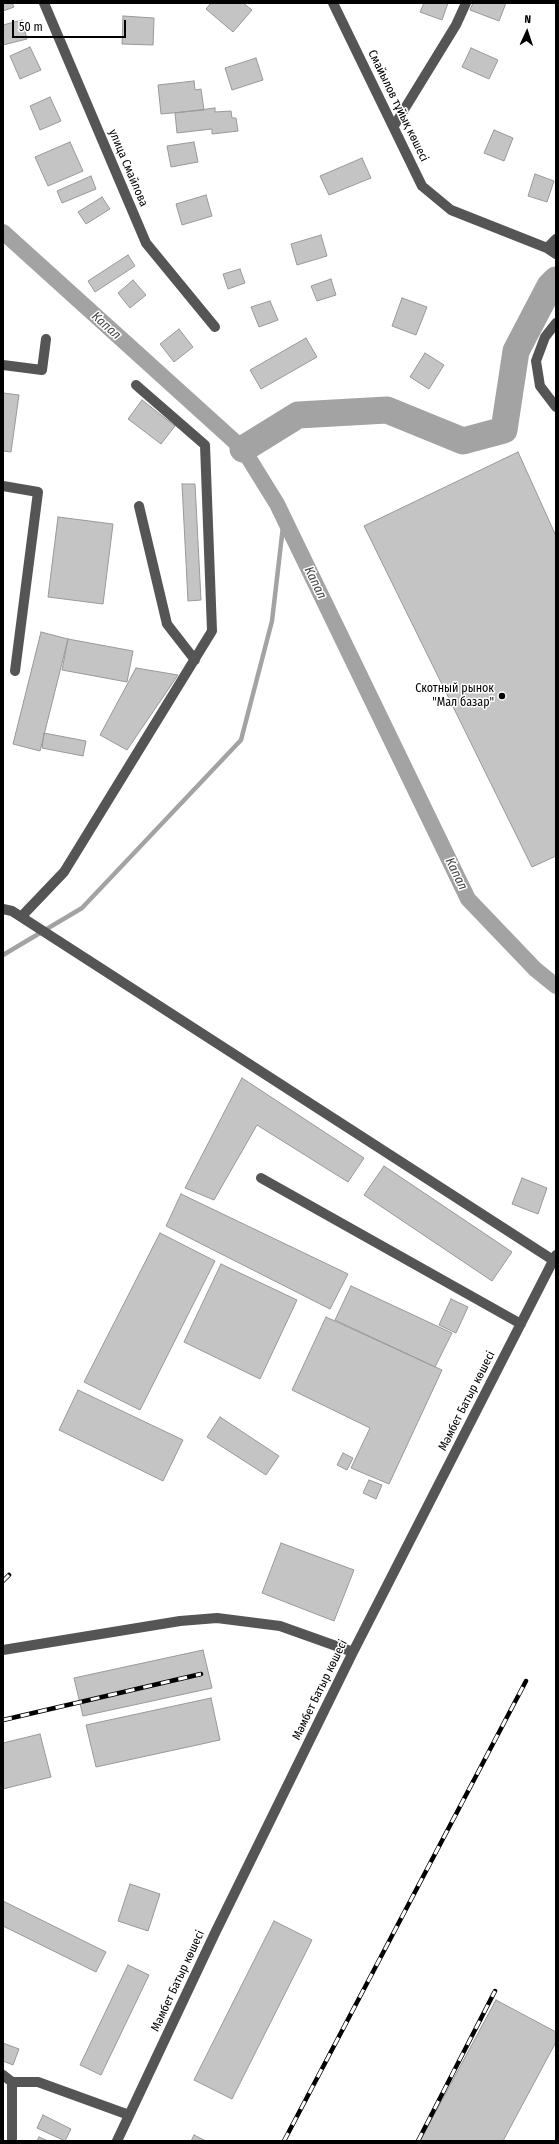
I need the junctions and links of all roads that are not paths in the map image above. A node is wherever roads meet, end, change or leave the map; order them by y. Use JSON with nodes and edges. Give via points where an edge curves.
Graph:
{"nodes":[{"id":1,"x":44,"y":3,"type":"edge"},
{"id":2,"x":333,"y":3,"type":"edge"},
{"id":3,"x":466,"y":3,"type":"edge"},
{"id":4,"x":394,"y":126,"type":"junction"},
{"id":5,"x":556,"y":239,"type":"edge"},
{"id":6,"x":548,"y":248,"type":"junction"},
{"id":7,"x":556,"y":254,"type":"edge"},
{"id":8,"x":556,"y":323,"type":"edge"},
{"id":9,"x":215,"y":327,"type":"dead end"},
{"id":10,"x":46,"y":338,"type":"dead end"},
{"id":11,"x":3,"y":364,"type":"edge"},
{"id":12,"x":136,"y":385,"type":"dead end"},
{"id":13,"x":556,"y":407,"type":"edge"},
{"id":14,"x":3,"y":486,"type":"edge"},
{"id":15,"x":139,"y":506,"type":"dead end"},
{"id":16,"x":195,"y":660,"type":"junction"},
{"id":17,"x":14,"y":671,"type":"dead end"},
{"id":18,"x":3,"y":909,"type":"edge"},
{"id":19,"x":21,"y":917,"type":"junction"},
{"id":20,"x":261,"y":1178,"type":"dead end"},
{"id":21,"x":554,"y":1257,"type":"edge"},
{"id":22,"x":520,"y":1324,"type":"junction"},
{"id":23,"x":3,"y":1650,"type":"edge"},
{"id":24,"x":353,"y":1652,"type":"junction"},
{"id":25,"x":3,"y":2075,"type":"edge"},
{"id":26,"x":12,"y":2082,"type":"junction"},
{"id":27,"x":129,"y":2115,"type":"junction"},
{"id":28,"x":12,"y":2141,"type":"edge"},
{"id":29,"x":117,"y":2141,"type":"edge"}],
"edges":[{"from":1,"to":9,"type":"street","name":"улица Смайлова","via":[[146,243]]},
{"from":2,"to":4,"type":"street","name":"Смайылов тұйық көшесі"},
{"from":3,"to":4,"type":"street","via":[[456,25]]},
{"from":4,"to":6,"type":"street","name":"Смайылов тұйық көшесі","via":[[422,186],[451,210]]},
{"from":5,"to":6,"type":"street"},
{"from":6,"to":7,"type":"street","name":"Смайылов тұйық көшесі"},
{"from":8,"to":13,"type":"street","via":[[545,337],[536,361],[540,386]]},
{"from":10,"to":11,"type":"street","via":[[42,370]]},
{"from":12,"to":16,"type":"street","via":[[205,444],[212,631]]},
{"from":14,"to":17,"type":"street","via":[[38,492]]},
{"from":15,"to":16,"type":"street","via":[[166,624]]},
{"from":16,"to":19,"type":"street","via":[[64,872]]},
{"from":18,"to":19,"type":"street"},
{"from":19,"to":21,"type":"street"},
{"from":20,"to":22,"type":"street"},
{"from":21,"to":22,"type":"street","name":"Мәмбет Батыр көшесі"},
{"from":22,"to":24,"type":"street","name":"Мәмбет Батыр көшесі"},
{"from":23,"to":24,"type":"street","via":[[180,1621],[217,1618],[280,1626]]},
{"from":24,"to":27,"type":"street","name":"Мәмбет Батыр көшесі"},
{"from":25,"to":26,"type":"street"},
{"from":26,"to":27,"type":"street","via":[[38,2082]]},
{"from":26,"to":28,"type":"street"},
{"from":27,"to":29,"type":"street","name":"Мәмбет Батыр көшесі"}]}
